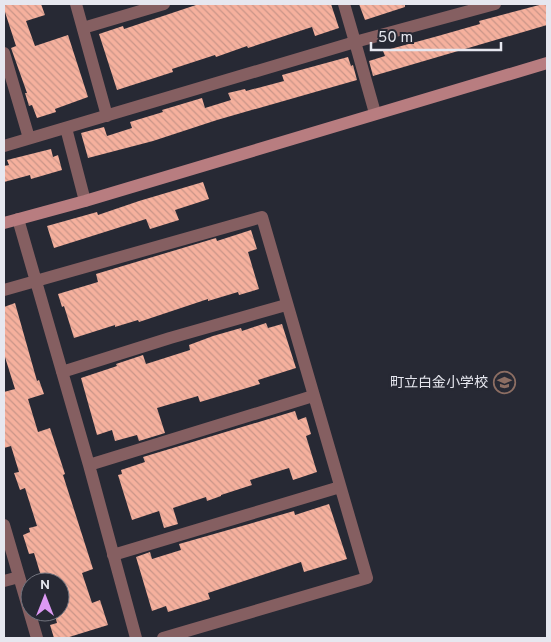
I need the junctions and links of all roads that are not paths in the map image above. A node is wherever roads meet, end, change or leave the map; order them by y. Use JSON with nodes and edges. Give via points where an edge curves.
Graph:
{"nodes":[{"id":1,"x":76,"y":4,"type":"edge"},
{"id":2,"x":164,"y":4,"type":"edge"},
{"id":3,"x":344,"y":4,"type":"edge"},
{"id":4,"x":495,"y":4,"type":"edge"},
{"id":5,"x":83,"y":28,"type":"junction"},
{"id":6,"x":355,"y":42,"type":"junction"},
{"id":7,"x":4,"y":53,"type":"edge"},
{"id":8,"x":547,"y":63,"type":"edge"},
{"id":9,"x":375,"y":113,"type":"junction"},
{"id":10,"x":108,"y":116,"type":"junction"},
{"id":11,"x":66,"y":128,"type":"junction"},
{"id":12,"x":29,"y":138,"type":"junction"},
{"id":13,"x":4,"y":146,"type":"edge"},
{"id":14,"x":85,"y":201,"type":"junction"},
{"id":15,"x":18,"y":219,"type":"junction"},
{"id":16,"x":4,"y":223,"type":"edge"},
{"id":17,"x":35,"y":280,"type":"junction"},
{"id":18,"x":4,"y":290,"type":"edge"},
{"id":19,"x":286,"y":305,"type":"junction"},
{"id":20,"x":62,"y":372,"type":"junction"},
{"id":21,"x":313,"y":396,"type":"junction"},
{"id":22,"x":88,"y":465,"type":"junction"},
{"id":23,"x":340,"y":487,"type":"junction"},
{"id":24,"x":4,"y":525,"type":"edge"},
{"id":25,"x":113,"y":555,"type":"junction"},
{"id":26,"x":18,"y":577,"type":"junction"},
{"id":27,"x":4,"y":581,"type":"edge"},
{"id":28,"x":37,"y":638,"type":"edge"},
{"id":29,"x":136,"y":638,"type":"edge"},
{"id":30,"x":163,"y":638,"type":"edge"}],
"edges":[{"from":1,"to":5,"type":"street"},
{"from":2,"to":5,"type":"street"},
{"from":3,"to":6,"type":"street"},
{"from":4,"to":6,"type":"street"},
{"from":5,"to":10,"type":"street"},
{"from":6,"to":9,"type":"street"},
{"from":6,"to":10,"type":"street"},
{"from":7,"to":12,"type":"street"},
{"from":8,"to":9,"type":"street"},
{"from":9,"to":14,"type":"street"},
{"from":10,"to":11,"type":"street"},
{"from":11,"to":12,"type":"street"},
{"from":11,"to":14,"type":"street"},
{"from":12,"to":13,"type":"street"},
{"from":14,"to":15,"type":"street"},
{"from":15,"to":16,"type":"street"},
{"from":15,"to":17,"type":"street"},
{"from":17,"to":18,"type":"street"},
{"from":17,"to":19,"type":"street","via":[[262,217]]},
{"from":17,"to":20,"type":"street"},
{"from":19,"to":20,"type":"street"},
{"from":19,"to":21,"type":"street"},
{"from":20,"to":22,"type":"street"},
{"from":21,"to":22,"type":"street"},
{"from":21,"to":23,"type":"street"},
{"from":22,"to":25,"type":"street"},
{"from":23,"to":25,"type":"street"},
{"from":23,"to":30,"type":"street","via":[[367,578]]},
{"from":24,"to":26,"type":"street"},
{"from":25,"to":29,"type":"street"},
{"from":26,"to":27,"type":"street"},
{"from":26,"to":28,"type":"street"}]}
